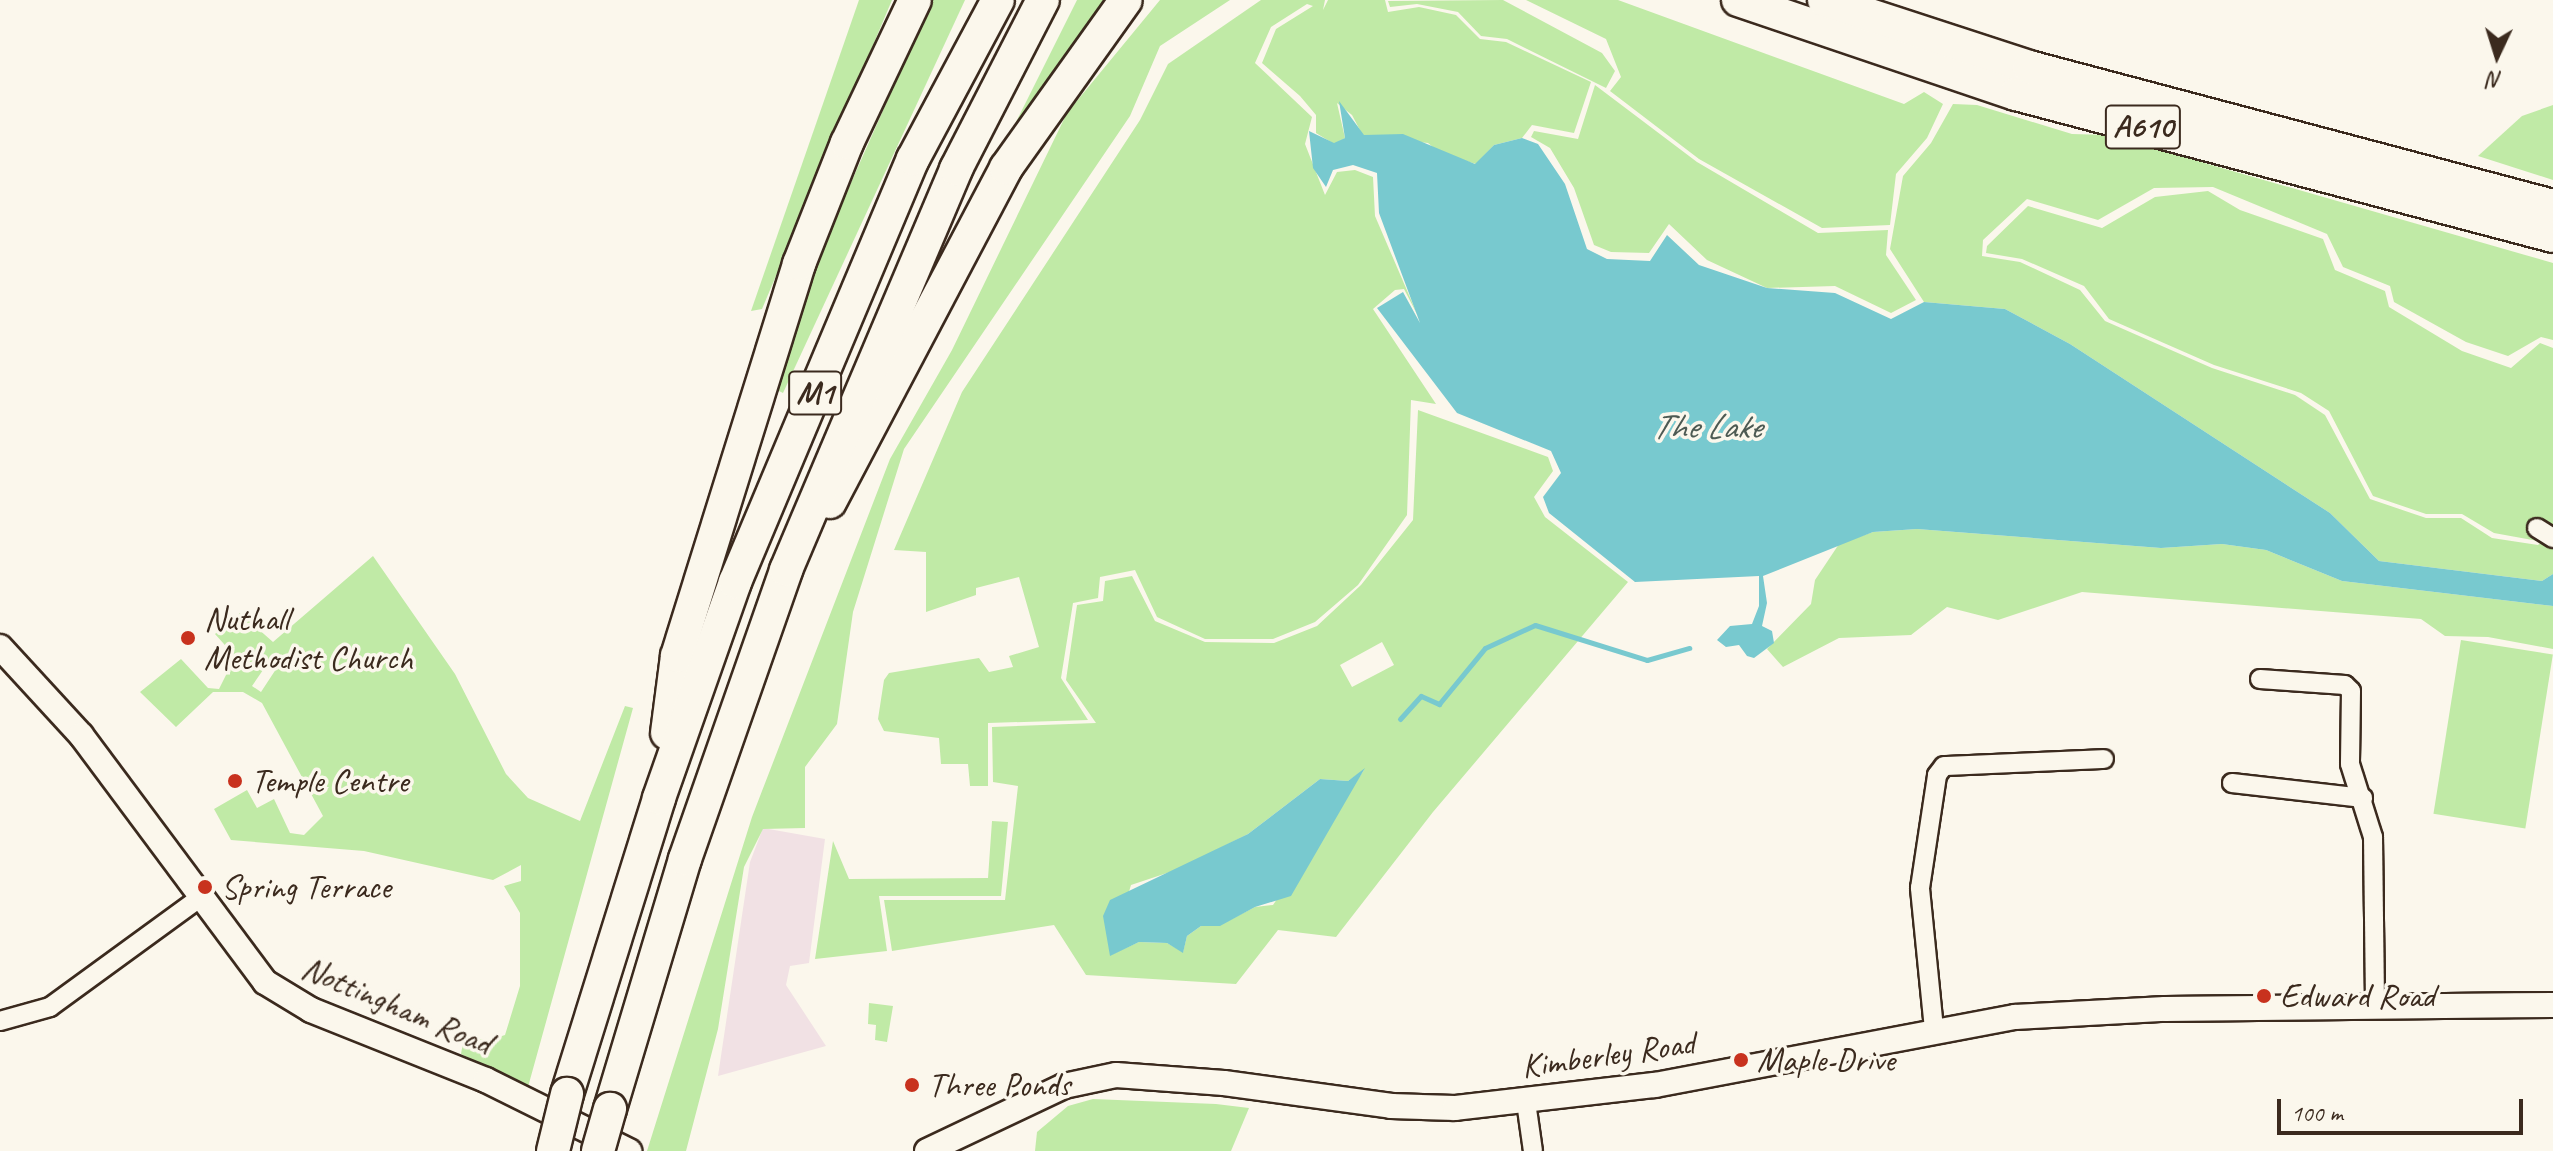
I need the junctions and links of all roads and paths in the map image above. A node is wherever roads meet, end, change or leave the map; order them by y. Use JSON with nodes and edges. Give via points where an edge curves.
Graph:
{"nodes":[{"id":1,"x":915,"y":0,"type":"edge"},
{"id":2,"x":998,"y":0,"type":"edge"},
{"id":3,"x":1043,"y":0,"type":"edge"},
{"id":4,"x":1126,"y":0,"type":"edge"},
{"id":5,"x":1738,"y":0,"type":"edge"},
{"id":6,"x":1824,"y":0,"type":"edge"},
{"id":7,"x":2553,"y":206,"type":"edge"},
{"id":8,"x":2553,"y":236,"type":"edge"},
{"id":9,"x":786,"y":570,"type":"junction"},
{"id":10,"x":0,"y":647,"type":"edge"},
{"id":11,"x":2260,"y":679,"type":"dead end"},
{"id":12,"x":2104,"y":759,"type":"dead end"},
{"id":13,"x":2232,"y":783,"type":"dead end"},
{"id":14,"x":659,"y":798,"type":"junction"},
{"id":15,"x":2363,"y":798,"type":"junction"},
{"id":16,"x":198,"y":899,"type":"junction"},
{"id":17,"x":2553,"y":1005,"type":"edge"},
{"id":18,"x":2375,"y":1006,"type":"junction"},
{"id":19,"x":0,"y":1021,"type":"edge"},
{"id":20,"x":1934,"y":1029,"type":"junction"},
{"id":21,"x":1526,"y":1102,"type":"junction"},
{"id":22,"x":553,"y":1151,"type":"edge"},
{"id":23,"x":598,"y":1151,"type":"edge"},
{"id":24,"x":629,"y":1151,"type":"edge"},
{"id":25,"x":927,"y":1151,"type":"edge"},
{"id":26,"x":1533,"y":1151,"type":"edge"}],
"edges":[{"from":1,"to":14,"type":"highway","via":[[847,143],[799,264],[677,656]]},
{"from":2,"to":14,"type":"highway","number":"M1","via":[[913,159],[735,582]]},
{"from":3,"to":9,"type":"highway","number":"M1","via":[[956,169]]},
{"from":4,"to":9,"type":"highway","number":"M1","via":[[1006,168],[853,466]]},
{"from":5,"to":8,"type":"highway","number":"A610","via":[[2016,94]]},
{"from":6,"to":7,"type":"highway","number":"A610","via":[[2043,71]]},
{"from":9,"to":23,"type":"highway","number":"M1","bridge":true,"via":[[685,859]]},
{"from":10,"to":16,"type":"street","name":"Nottingham Road","via":[[81,735]]},
{"from":11,"to":15,"type":"street","via":[[2345,685],[2351,691],[2350,764]]},
{"from":12,"to":20,"type":"street","via":[[1944,766],[1937,775],[1920,888]]},
{"from":13,"to":15,"type":"street"},
{"from":14,"to":22,"type":"highway","number":"M1","bridge":true},
{"from":15,"to":18,"type":"street","via":[[2373,837]]},
{"from":16,"to":19,"type":"street","via":[[50,1007]]},
{"from":16,"to":24,"type":"street","name":"Nottingham Road","via":[[247,965],[280,993],[486,1080]]},
{"from":17,"to":18,"type":"street","name":"Kimberley Road"},
{"from":18,"to":20,"type":"street","name":"Kimberley Road","via":[[2093,1012]]},
{"from":20,"to":21,"type":"street","name":"Kimberley Road","via":[[1655,1085]]},
{"from":21,"to":25,"type":"street","name":"Kimberley Road","via":[[1391,1106],[1224,1083],[1116,1075],[1064,1086]]},
{"from":21,"to":26,"type":"street"}]}
